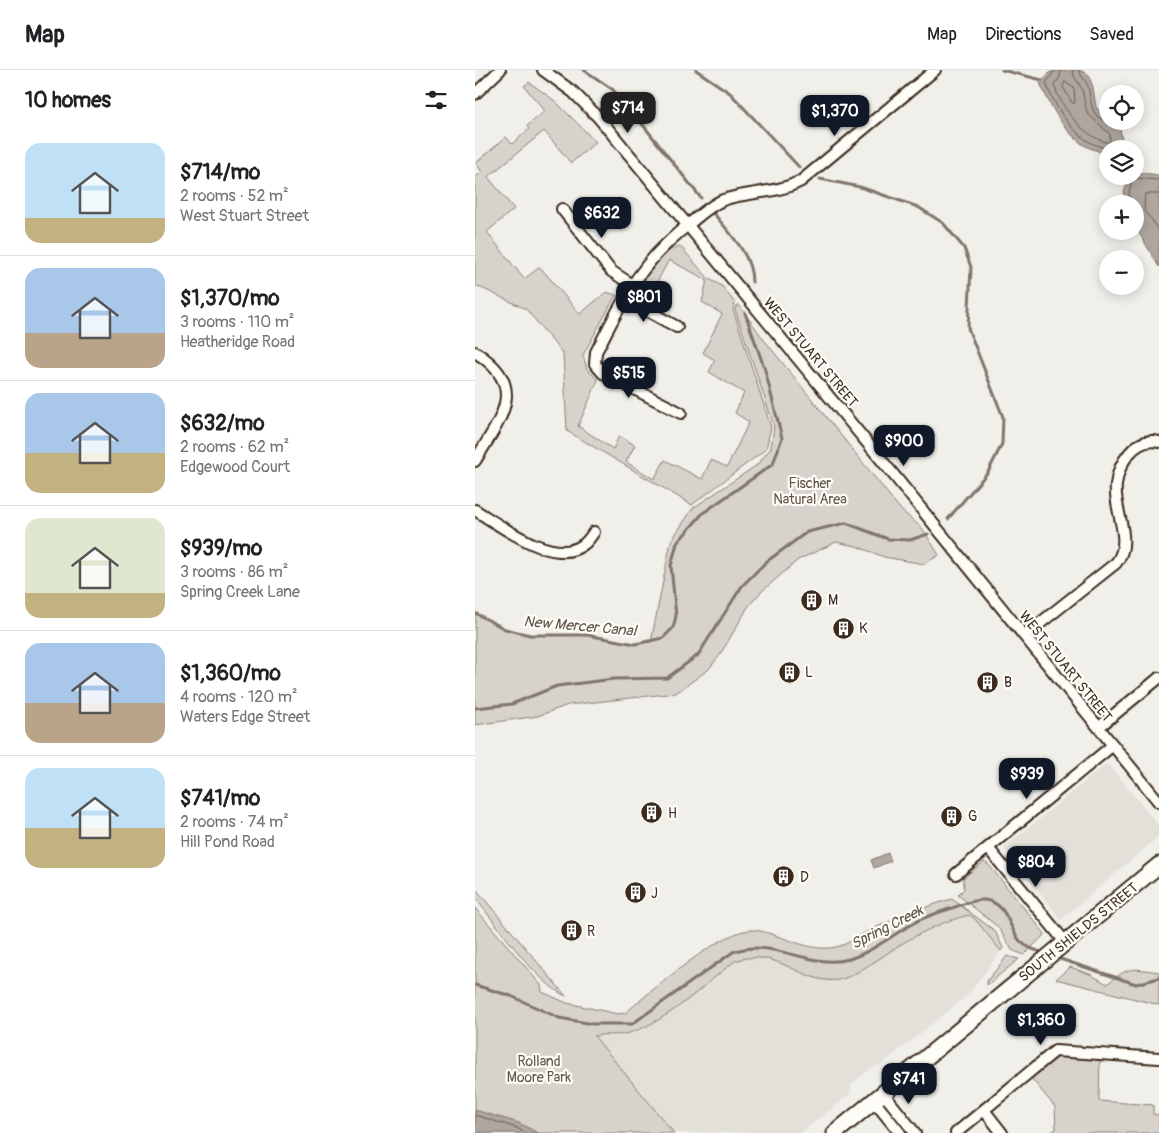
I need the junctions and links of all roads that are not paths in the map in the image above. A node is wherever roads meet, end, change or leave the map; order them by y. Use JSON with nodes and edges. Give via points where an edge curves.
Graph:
{"nodes":[{"id":1,"x":500,"y":70,"type":"edge"},
{"id":2,"x":543,"y":70,"type":"edge"},
{"id":3,"x":935,"y":70,"type":"edge"},
{"id":4,"x":475,"y":94,"type":"edge"},
{"id":5,"x":562,"y":209,"type":"dead end"},
{"id":6,"x":687,"y":226,"type":"junction"},
{"id":7,"x":631,"y":284,"type":"junction"},
{"id":8,"x":624,"y":298,"type":"junction"},
{"id":9,"x":677,"y":327,"type":"dead end"},
{"id":10,"x":475,"y":352,"type":"edge"},
{"id":11,"x":681,"y":413,"type":"dead end"},
{"id":12,"x":1159,"y":442,"type":"edge"},
{"id":13,"x":475,"y":461,"type":"edge"},
{"id":14,"x":475,"y":510,"type":"edge"},
{"id":15,"x":594,"y":532,"type":"dead end"},
{"id":16,"x":1024,"y":636,"type":"junction"},
{"id":17,"x":1159,"y":678,"type":"edge"},
{"id":18,"x":1099,"y":727,"type":"junction"},
{"id":19,"x":1113,"y":745,"type":"junction"},
{"id":20,"x":1159,"y":802,"type":"edge"},
{"id":21,"x":988,"y":848,"type":"junction"},
{"id":22,"x":1159,"y":865,"type":"edge"},
{"id":23,"x":956,"y":874,"type":"dead end"},
{"id":24,"x":1061,"y":946,"type":"junction"},
{"id":25,"x":1159,"y":1058,"type":"edge"},
{"id":26,"x":879,"y":1097,"type":"junction"},
{"id":27,"x":984,"y":1110,"type":"junction"},
{"id":28,"x":835,"y":1133,"type":"edge"},
{"id":29,"x":899,"y":1133,"type":"edge"},
{"id":30,"x":915,"y":1133,"type":"edge"},
{"id":31,"x":956,"y":1133,"type":"edge"},
{"id":32,"x":1003,"y":1133,"type":"edge"}],
"edges":[{"from":1,"to":4,"type":"street"},
{"from":2,"to":6,"type":"street","name":"WEST STUART STREET","via":[[573,92],[599,118]]},
{"from":3,"to":6,"type":"street","via":[[801,181],[781,190],[731,198],[714,205]]},
{"from":5,"to":7,"type":"street","via":[[611,271]]},
{"from":6,"to":7,"type":"street","via":[[650,258]]},
{"from":6,"to":16,"type":"street","name":"WEST STUART STREET"},
{"from":7,"to":8,"type":"street"},
{"from":8,"to":9,"type":"street"},
{"from":8,"to":11,"type":"street","via":[[597,352],[595,364],[603,373]]},
{"from":10,"to":13,"type":"street","via":[[493,363],[502,375],[506,389],[504,412]]},
{"from":12,"to":16,"type":"street","via":[[1148,441],[1134,448],[1118,475],[1116,492],[1124,540],[1121,556]]},
{"from":14,"to":15,"type":"street","via":[[535,545],[552,550],[584,545]]},
{"from":16,"to":18,"type":"street","name":"WEST STUART STREET"},
{"from":17,"to":18,"type":"street"},
{"from":18,"to":19,"type":"street","name":"WEST STUART STREET"},
{"from":19,"to":20,"type":"street","name":"WEST STUART STREET"},
{"from":19,"to":21,"type":"street"},
{"from":21,"to":23,"type":"street"},
{"from":21,"to":24,"type":"street"},
{"from":22,"to":24,"type":"main road","name":"SOUTH SHIELDS STREET"},
{"from":24,"to":26,"type":"main road","name":"SOUTH SHIELDS STREET"},
{"from":25,"to":27,"type":"street","via":[[1055,1051]]},
{"from":26,"to":28,"type":"main road","name":"SOUTH SHIELDS STREET"},
{"from":26,"to":29,"type":"street"},
{"from":26,"to":30,"type":"street"},
{"from":27,"to":31,"type":"street"},
{"from":27,"to":32,"type":"street"}]}
